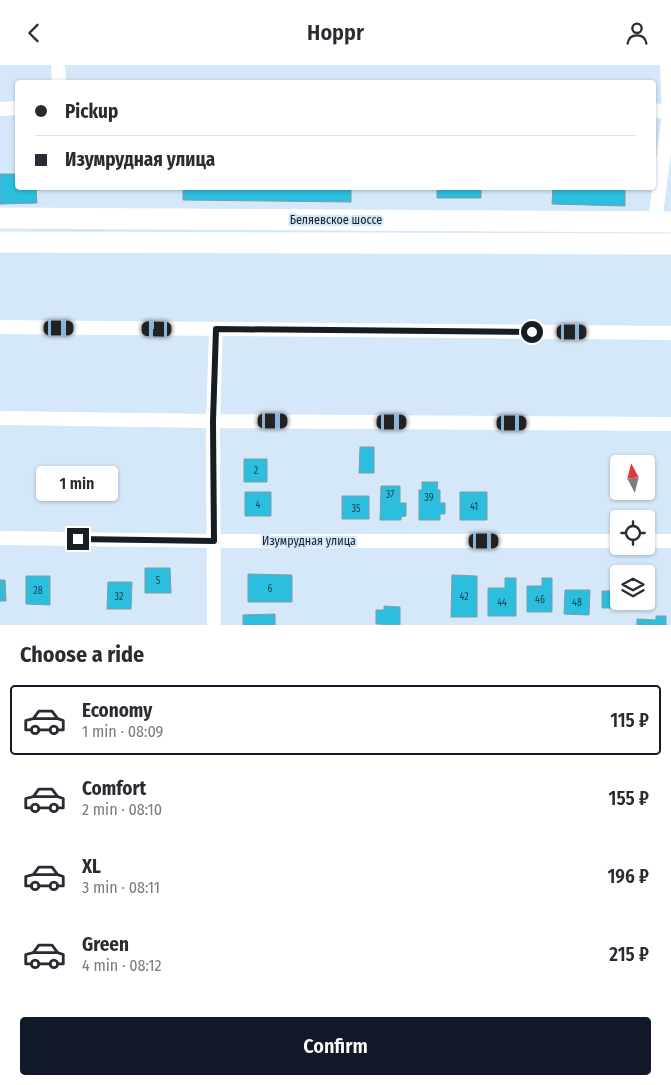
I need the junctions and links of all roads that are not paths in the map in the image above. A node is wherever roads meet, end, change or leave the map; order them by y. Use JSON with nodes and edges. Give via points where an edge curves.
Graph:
{"nodes":[{"id":1,"x":58,"y":65,"type":"edge"},
{"id":2,"x":667,"y":65,"type":"edge"},
{"id":3,"x":59,"y":80,"type":"edge"},
{"id":4,"x":0,"y":109,"type":"edge"},
{"id":5,"x":15,"y":109,"type":"edge"},
{"id":6,"x":656,"y":110,"type":"edge"},
{"id":7,"x":670,"y":113,"type":"edge"},
{"id":8,"x":0,"y":218,"type":"edge"},
{"id":9,"x":663,"y":222,"type":"edge"},
{"id":10,"x":0,"y":242,"type":"edge"},
{"id":11,"x":671,"y":244,"type":"edge"},
{"id":12,"x":0,"y":327,"type":"edge"},
{"id":13,"x":216,"y":329,"type":"junction"},
{"id":14,"x":671,"y":333,"type":"edge"},
{"id":15,"x":0,"y":418,"type":"edge"},
{"id":16,"x":213,"y":421,"type":"junction"},
{"id":17,"x":671,"y":424,"type":"edge"},
{"id":18,"x":0,"y":538,"type":"edge"},
{"id":19,"x":214,"y":541,"type":"junction"},
{"id":20,"x":610,"y":541,"type":"edge"},
{"id":21,"x":655,"y":541,"type":"edge"},
{"id":22,"x":671,"y":541,"type":"edge"},
{"id":23,"x":214,"y":625,"type":"edge"}],
"edges":[{"from":1,"to":3,"type":"street"},
{"from":2,"to":7,"type":"street"},
{"from":4,"to":5,"type":"street"},
{"from":6,"to":7,"type":"street"},
{"from":7,"to":9,"type":"street"},
{"from":8,"to":9,"type":"main road","name":"Беляевское шоссе"},
{"from":10,"to":11,"type":"main road","name":"Беляевское шоссе"},
{"from":12,"to":13,"type":"street"},
{"from":13,"to":14,"type":"street"},
{"from":13,"to":16,"type":"street"},
{"from":15,"to":16,"type":"street"},
{"from":16,"to":17,"type":"street"},
{"from":16,"to":19,"type":"street"},
{"from":18,"to":19,"type":"street","name":"Изумрудная улица"},
{"from":19,"to":20,"type":"street","name":"Изумрудная улица"},
{"from":19,"to":23,"type":"street"},
{"from":21,"to":22,"type":"street"}]}
